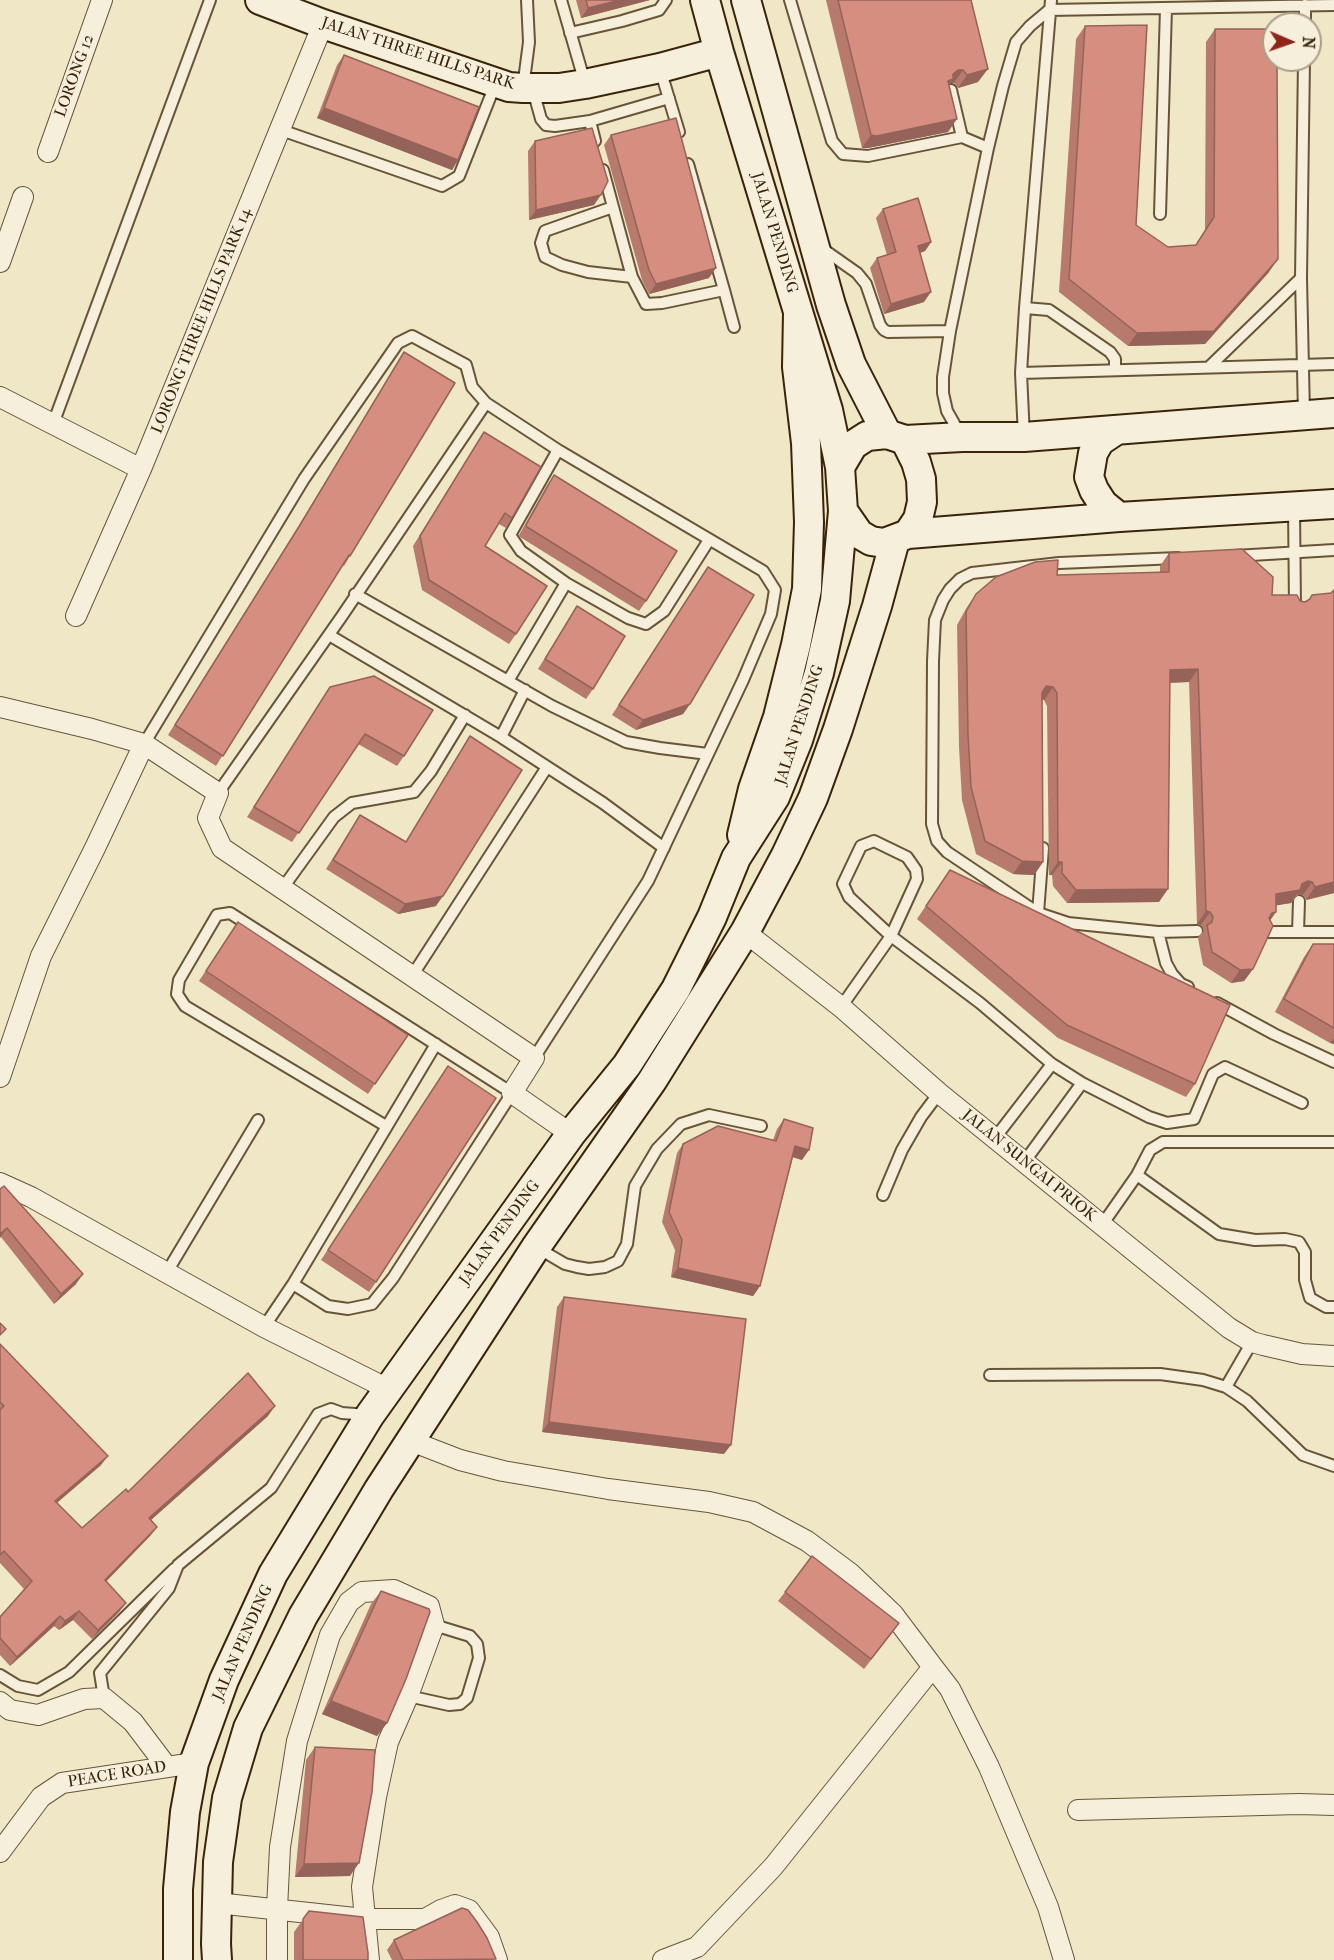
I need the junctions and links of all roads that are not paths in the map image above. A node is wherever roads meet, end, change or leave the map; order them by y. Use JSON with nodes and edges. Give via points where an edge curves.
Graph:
{"nodes":[{"id":1,"x":102,"y":0,"type":"edge"},
{"id":2,"x":210,"y":0,"type":"edge"},
{"id":3,"x":260,"y":0,"type":"edge"},
{"id":4,"x":527,"y":0,"type":"edge"},
{"id":5,"x":561,"y":0,"type":"edge"},
{"id":6,"x":666,"y":0,"type":"edge"},
{"id":7,"x":705,"y":0,"type":"edge"},
{"id":8,"x":746,"y":0,"type":"edge"},
{"id":9,"x":790,"y":0,"type":"edge"},
{"id":10,"x":1050,"y":5,"type":"edge"},
{"id":11,"x":1305,"y":5,"type":"junction"},
{"id":12,"x":1334,"y":5,"type":"edge"},
{"id":13,"x":1166,"y":8,"type":"junction"},
{"id":14,"x":1305,"y":12,"type":"edge"},
{"id":15,"x":323,"y":24,"type":"junction"},
{"id":16,"x":570,"y":33,"type":"junction"},
{"id":17,"x":719,"y":52,"type":"junction"},
{"id":18,"x":660,"y":68,"type":"junction"},
{"id":19,"x":1304,"y":72,"type":"edge"},
{"id":20,"x":585,"y":84,"type":"junction"},
{"id":21,"x":517,"y":86,"type":"junction"},
{"id":22,"x":951,"y":90,"type":"edge"},
{"id":23,"x":669,"y":98,"type":"junction"},
{"id":24,"x":590,"y":121,"type":"junction"},
{"id":25,"x":281,"y":130,"type":"junction"},
{"id":26,"x":962,"y":137,"type":"junction"},
{"id":27,"x":682,"y":143,"type":"edge"},
{"id":28,"x":988,"y":148,"type":"junction"},
{"id":29,"x":48,"y":152,"type":"dead end"},
{"id":30,"x":685,"y":154,"type":"edge"},
{"id":31,"x":23,"y":197,"type":"dead end"},
{"id":32,"x":613,"y":207,"type":"junction"},
{"id":33,"x":1160,"y":214,"type":"dead end"},
{"id":34,"x":815,"y":244,"type":"junction"},
{"id":35,"x":0,"y":261,"type":"edge"},
{"id":36,"x":632,"y":277,"type":"junction"},
{"id":37,"x":1301,"y":278,"type":"junction"},
{"id":38,"x":724,"y":290,"type":"junction"},
{"id":39,"x":1025,"y":308,"type":"junction"},
{"id":40,"x":798,"y":313,"type":"junction"},
{"id":41,"x":734,"y":327,"type":"dead end"},
{"id":42,"x":950,"y":330,"type":"junction"},
{"id":43,"x":1303,"y":364,"type":"junction"},
{"id":44,"x":1334,"y":364,"type":"edge"},
{"id":45,"x":1209,"y":367,"type":"junction"},
{"id":46,"x":1115,"y":370,"type":"junction"},
{"id":47,"x":1022,"y":373,"type":"junction"},
{"id":48,"x":0,"y":397,"type":"edge"},
{"id":49,"x":486,"y":403,"type":"junction"},
{"id":50,"x":1334,"y":413,"type":"edge"},
{"id":51,"x":1304,"y":416,"type":"junction"},
{"id":52,"x":53,"y":424,"type":"junction"},
{"id":53,"x":1115,"y":431,"type":"junction"},
{"id":54,"x":896,"y":437,"type":"junction"},
{"id":55,"x":962,"y":437,"type":"junction"},
{"id":56,"x":1024,"y":437,"type":"junction"},
{"id":57,"x":558,"y":450,"type":"junction"},
{"id":58,"x":840,"y":467,"type":"junction"},
{"id":59,"x":141,"y":469,"type":"junction"},
{"id":60,"x":1334,"y":504,"type":"edge"},
{"id":61,"x":1294,"y":507,"type":"junction"},
{"id":62,"x":843,"y":511,"type":"junction"},
{"id":63,"x":1119,"y":517,"type":"junction"},
{"id":64,"x":901,"y":537,"type":"junction"},
{"id":65,"x":709,"y":540,"type":"junction"},
{"id":66,"x":1334,"y":550,"type":"edge"},
{"id":67,"x":1296,"y":553,"type":"junction"},
{"id":68,"x":1222,"y":556,"type":"edge"},
{"id":69,"x":1187,"y":558,"type":"edge"},
{"id":70,"x":566,"y":583,"type":"junction"},
{"id":71,"x":355,"y":594,"type":"junction"},
{"id":72,"x":1295,"y":608,"type":"edge"},
{"id":73,"x":76,"y":615,"type":"dead end"},
{"id":74,"x":329,"y":635,"type":"junction"},
{"id":75,"x":508,"y":681,"type":"junction"},
{"id":76,"x":525,"y":690,"type":"junction"},
{"id":77,"x":0,"y":707,"type":"edge"},
{"id":78,"x":465,"y":715,"type":"junction"},
{"id":79,"x":501,"y":737,"type":"junction"},
{"id":80,"x":144,"y":744,"type":"junction"},
{"id":81,"x":708,"y":754,"type":"junction"},
{"id":82,"x":547,"y":766,"type":"junction"},
{"id":83,"x":218,"y":793,"type":"junction"},
{"id":84,"x":1042,"y":840,"type":"edge"},
{"id":85,"x":664,"y":848,"type":"junction"},
{"id":86,"x":736,"y":858,"type":"junction"},
{"id":87,"x":282,"y":889,"type":"junction"},
{"id":88,"x":1299,"y":901,"type":"edge"},
{"id":89,"x":1038,"y":914,"type":"junction"},
{"id":90,"x":1197,"y":931,"type":"dead end"},
{"id":91,"x":746,"y":932,"type":"junction"},
{"id":92,"x":1158,"y":932,"type":"junction"},
{"id":93,"x":1267,"y":932,"type":"edge"},
{"id":94,"x":1298,"y":932,"type":"junction"},
{"id":95,"x":1334,"y":932,"type":"edge"},
{"id":96,"x":891,"y":936,"type":"junction"},
{"id":97,"x":412,"y":976,"type":"junction"},
{"id":98,"x":1202,"y":995,"type":"edge"},
{"id":99,"x":1212,"y":1000,"type":"edge"},
{"id":100,"x":841,"y":1007,"type":"junction"},
{"id":101,"x":436,"y":1044,"type":"junction"},
{"id":102,"x":534,"y":1058,"type":"junction"},
{"id":103,"x":1334,"y":1062,"type":"edge"},
{"id":104,"x":1052,"y":1064,"type":"junction"},
{"id":105,"x":0,"y":1077,"type":"edge"},
{"id":106,"x":1082,"y":1083,"type":"junction"},
{"id":107,"x":512,"y":1093,"type":"junction"},
{"id":108,"x":939,"y":1093,"type":"junction"},
{"id":109,"x":1302,"y":1103,"type":"dead end"},
{"id":110,"x":258,"y":1120,"type":"dead end"},
{"id":111,"x":386,"y":1126,"type":"junction"},
{"id":112,"x":761,"y":1126,"type":"dead end"},
{"id":113,"x":571,"y":1134,"type":"junction"},
{"id":114,"x":995,"y":1138,"type":"junction"},
{"id":115,"x":1334,"y":1142,"type":"edge"},
{"id":116,"x":1025,"y":1161,"type":"junction"},
{"id":117,"x":1137,"y":1175,"type":"junction"},
{"id":118,"x":0,"y":1183,"type":"edge"},
{"id":119,"x":883,"y":1195,"type":"dead end"},
{"id":120,"x":1102,"y":1225,"type":"junction"},
{"id":121,"x":536,"y":1247,"type":"junction"},
{"id":122,"x":166,"y":1272,"type":"junction"},
{"id":123,"x":293,"y":1284,"type":"junction"},
{"id":124,"x":1334,"y":1307,"type":"edge"},
{"id":125,"x":264,"y":1327,"type":"junction"},
{"id":126,"x":1252,"y":1342,"type":"junction"},
{"id":127,"x":1334,"y":1356,"type":"edge"},
{"id":128,"x":990,"y":1375,"type":"dead end"},
{"id":129,"x":1226,"y":1387,"type":"junction"},
{"id":130,"x":388,"y":1389,"type":"junction"},
{"id":131,"x":370,"y":1415,"type":"junction"},
{"id":132,"x":411,"y":1441,"type":"junction"},
{"id":133,"x":1334,"y":1466,"type":"edge"},
{"id":134,"x":178,"y":1565,"type":"junction"},
{"id":135,"x":313,"y":1599,"type":"junction"},
{"id":136,"x":339,"y":1618,"type":"junction"},
{"id":137,"x":435,"y":1624,"type":"junction"},
{"id":138,"x":933,"y":1667,"type":"junction"},
{"id":139,"x":0,"y":1675,"type":"edge"},
{"id":140,"x":408,"y":1696,"type":"junction"},
{"id":141,"x":104,"y":1698,"type":"junction"},
{"id":142,"x":0,"y":1702,"type":"edge"},
{"id":143,"x":194,"y":1763,"type":"junction"},
{"id":144,"x":167,"y":1767,"type":"junction"},
{"id":145,"x":1334,"y":1805,"type":"edge"},
{"id":146,"x":1078,"y":1810,"type":"dead end"},
{"id":147,"x":0,"y":1852,"type":"edge"},
{"id":148,"x":217,"y":1903,"type":"junction"},
{"id":149,"x":277,"y":1909,"type":"junction"},
{"id":150,"x":364,"y":1919,"type":"junction"},
{"id":151,"x":700,"y":1953,"type":"edge"},
{"id":152,"x":178,"y":1960,"type":"edge"},
{"id":153,"x":218,"y":1960,"type":"edge"},
{"id":154,"x":277,"y":1960,"type":"edge"},
{"id":155,"x":369,"y":1960,"type":"edge"},
{"id":156,"x":497,"y":1960,"type":"edge"},
{"id":157,"x":663,"y":1960,"type":"edge"},
{"id":158,"x":1064,"y":1960,"type":"edge"}],
"edges":[{"from":1,"to":29,"type":"street","name":"LORONG 12"},
{"from":2,"to":52,"type":"lane"},
{"from":3,"to":15,"type":"main road","name":"JALAN THREE HILLS PARK"},
{"from":4,"to":21,"type":"lane","via":[[529,42]]},
{"from":5,"to":16,"type":"lane"},
{"from":6,"to":16,"type":"lane","via":[[659,10]]},
{"from":7,"to":17,"type":"main road","name":"JALAN PENDING"},
{"from":8,"to":34,"type":"main road"},
{"from":9,"to":26,"type":"lane","via":[[832,141],[843,154],[868,156]]},
{"from":10,"to":13,"type":"lane"},
{"from":10,"to":28,"type":"lane","via":[[1016,42]]},
{"from":10,"to":39,"type":"lane"},
{"from":11,"to":12,"type":"lane"},
{"from":11,"to":13,"type":"lane"},
{"from":11,"to":14,"type":"lane"},
{"from":13,"to":33,"type":"lane"},
{"from":15,"to":21,"type":"main road","name":"JALAN THREE HILLS PARK"},
{"from":15,"to":25,"type":"street","name":"LORONG THREE HILLS PARK 14"},
{"from":16,"to":20,"type":"lane"},
{"from":17,"to":18,"type":"main road","name":"JALAN THREE HILLS PARK"},
{"from":17,"to":40,"type":"main road","name":"JALAN PENDING"},
{"from":18,"to":20,"type":"main road","name":"JALAN THREE HILLS PARK"},
{"from":18,"to":23,"type":"lane"},
{"from":19,"to":37,"type":"lane"},
{"from":20,"to":21,"type":"main road","name":"JALAN THREE HILLS PARK","via":[[559,88]]},
{"from":21,"to":24,"type":"lane","via":[[546,125]]},
{"from":21,"to":25,"type":"lane","via":[[459,176],[442,186]]},
{"from":22,"to":26,"type":"lane"},
{"from":23,"to":24,"type":"lane"},
{"from":23,"to":27,"type":"lane"},
{"from":24,"to":32,"type":"lane"},
{"from":25,"to":59,"type":"street","name":"LORONG THREE HILLS PARK 14"},
{"from":26,"to":28,"type":"lane"},
{"from":28,"to":42,"type":"lane"},
{"from":30,"to":38,"type":"lane"},
{"from":31,"to":35,"type":"street"},
{"from":32,"to":36,"type":"lane"},
{"from":32,"to":36,"type":"lane","via":[[545,231],[541,243],[545,257],[562,265]]},
{"from":34,"to":42,"type":"lane","via":[[857,273],[866,284],[884,330]]},
{"from":34,"to":54,"type":"main road","via":[[851,364]]},
{"from":36,"to":38,"type":"lane","via":[[646,304]]},
{"from":37,"to":43,"type":"lane"},
{"from":37,"to":45,"type":"lane"},
{"from":38,"to":41,"type":"lane"},
{"from":39,"to":46,"type":"lane","via":[[1049,310],[1110,352]]},
{"from":39,"to":47,"type":"lane"},
{"from":40,"to":58,"type":"main road","name":"JALAN PENDING","via":[[828,410]]},
{"from":40,"to":86,"type":"main road","via":[[797,367],[806,443],[809,522],[807,589],[778,717],[753,789]]},
{"from":42,"to":55,"type":"lane","via":[[943,393],[947,411]]},
{"from":43,"to":44,"type":"lane"},
{"from":43,"to":45,"type":"lane"},
{"from":43,"to":51,"type":"lane"},
{"from":45,"to":46,"type":"lane"},
{"from":46,"to":47,"type":"lane"},
{"from":47,"to":56,"type":"lane"},
{"from":48,"to":52,"type":"street"},
{"from":49,"to":57,"type":"lane"},
{"from":49,"to":71,"type":"lane"},
{"from":49,"to":80,"type":"lane","via":[[472,387],[466,365],[412,336],[398,343],[304,479]]},
{"from":50,"to":51,"type":"main road"},
{"from":51,"to":53,"type":"main road"},
{"from":52,"to":59,"type":"street"},
{"from":53,"to":56,"type":"main road"},
{"from":53,"to":63,"type":"main road","via":[[1100,441],[1093,453],[1089,477],[1103,504]]},
{"from":54,"to":55,"type":"main road"},
{"from":54,"to":58,"type":"main road","via":[[867,436],[853,445]]},
{"from":54,"to":64,"type":"main road","via":[[916,462],[921,479],[918,519]]},
{"from":55,"to":56,"type":"main road"},
{"from":57,"to":65,"type":"lane"},
{"from":57,"to":70,"type":"lane","via":[[510,535],[521,551]]},
{"from":58,"to":62,"type":"main road"},
{"from":59,"to":73,"type":"street","name":"LORONG THREE HILLS PARK 14"},
{"from":60,"to":61,"type":"main road"},
{"from":61,"to":63,"type":"main road"},
{"from":61,"to":67,"type":"lane"},
{"from":62,"to":64,"type":"main road","via":[[859,534],[870,541],[884,543]]},
{"from":62,"to":86,"type":"main road","name":"JALAN PENDING","via":[[835,601],[802,729],[776,797]]},
{"from":63,"to":64,"type":"main road"},
{"from":64,"to":91,"type":"main road","via":[[813,798]]},
{"from":65,"to":70,"type":"lane","via":[[664,611],[646,624]]},
{"from":65,"to":81,"type":"lane","via":[[763,571],[775,590],[771,614]]},
{"from":66,"to":67,"type":"lane"},
{"from":67,"to":68,"type":"lane"},
{"from":67,"to":72,"type":"lane"},
{"from":69,"to":89,"type":"lane","via":[[1059,563],[972,573],[960,579],[943,600],[935,620],[933,661],[932,824],[937,841],[947,852]]},
{"from":70,"to":75,"type":"lane"},
{"from":71,"to":74,"type":"lane"},
{"from":71,"to":75,"type":"lane"},
{"from":74,"to":78,"type":"lane"},
{"from":74,"to":83,"type":"lane"},
{"from":75,"to":76,"type":"lane"},
{"from":76,"to":79,"type":"lane"},
{"from":76,"to":81,"type":"lane","via":[[627,742]]},
{"from":77,"to":80,"type":"street"},
{"from":78,"to":79,"type":"lane"},
{"from":78,"to":87,"type":"lane","via":[[414,792],[352,803],[334,817]]},
{"from":79,"to":82,"type":"lane"},
{"from":80,"to":83,"type":"street"},
{"from":80,"to":105,"type":"street","via":[[40,956]]},
{"from":81,"to":85,"type":"lane"},
{"from":82,"to":85,"type":"lane"},
{"from":82,"to":97,"type":"lane"},
{"from":83,"to":87,"type":"street","via":[[208,819],[222,848]]},
{"from":84,"to":89,"type":"lane"},
{"from":85,"to":102,"type":"lane","via":[[648,881]]},
{"from":86,"to":113,"type":"main road","name":"JALAN PENDING","via":[[676,989],[627,1065]]},
{"from":87,"to":97,"type":"street"},
{"from":88,"to":94,"type":"lane"},
{"from":89,"to":92,"type":"lane","via":[[1068,923]]},
{"from":90,"to":92,"type":"lane"},
{"from":91,"to":100,"type":"street","name":"JALAN SUNGAI PRIOK"},
{"from":91,"to":121,"type":"main road","via":[[652,1081]]},
{"from":92,"to":98,"type":"lane","via":[[1172,974],[1181,984]]},
{"from":93,"to":94,"type":"lane"},
{"from":94,"to":95,"type":"lane"},
{"from":96,"to":96,"type":"lane","via":[[849,897],[843,884],[861,846],[874,841],[907,857],[916,870],[917,879]]},
{"from":96,"to":100,"type":"lane"},
{"from":96,"to":104,"type":"lane"},
{"from":97,"to":102,"type":"street"},
{"from":99,"to":103,"type":"lane"},
{"from":100,"to":108,"type":"street","name":"JALAN SUNGAI PRIOK"},
{"from":101,"to":107,"type":"lane"},
{"from":101,"to":111,"type":"lane"},
{"from":101,"to":111,"type":"lane","via":[[230,913],[217,915],[209,926],[179,980],[177,994],[185,1006]]},
{"from":102,"to":107,"type":"street"},
{"from":104,"to":106,"type":"lane"},
{"from":104,"to":114,"type":"lane"},
{"from":106,"to":109,"type":"lane","via":[[1167,1123],[1194,1119],[1213,1074],[1225,1067]]},
{"from":106,"to":116,"type":"lane"},
{"from":107,"to":113,"type":"street"},
{"from":107,"to":123,"type":"lane","via":[[393,1278],[372,1304],[348,1309],[328,1306]]},
{"from":108,"to":114,"type":"street","name":"JALAN SUNGAI PRIOK"},
{"from":108,"to":119,"type":"lane","via":[[902,1150]]},
{"from":110,"to":122,"type":"lane"},
{"from":111,"to":123,"type":"lane"},
{"from":112,"to":121,"type":"lane","via":[[709,1115],[681,1124],[657,1149],[635,1186],[627,1244],[618,1261],[605,1267],[577,1267]]},
{"from":113,"to":130,"type":"main road","name":"JALAN PENDING"},
{"from":114,"to":116,"type":"street","name":"JALAN SUNGAI PRIOK"},
{"from":115,"to":117,"type":"lane","via":[[1163,1142],[1150,1150]]},
{"from":116,"to":120,"type":"street","name":"JALAN SUNGAI PRIOK"},
{"from":117,"to":120,"type":"lane"},
{"from":117,"to":124,"type":"lane","via":[[1219,1233],[1299,1242],[1305,1252],[1305,1280],[1310,1298]]},
{"from":118,"to":122,"type":"street"},
{"from":120,"to":126,"type":"street","name":"JALAN SUNGAI PRIOK"},
{"from":121,"to":132,"type":"main road"},
{"from":122,"to":125,"type":"street"},
{"from":123,"to":125,"type":"lane"},
{"from":125,"to":130,"type":"street"},
{"from":126,"to":127,"type":"street","name":"JALAN SUNGAI PRIOK","via":[[1302,1354]]},
{"from":126,"to":129,"type":"lane"},
{"from":128,"to":129,"type":"lane","via":[[1161,1374]]},
{"from":129,"to":133,"type":"lane","via":[[1247,1401],[1303,1455]]},
{"from":130,"to":131,"type":"main road","name":"JALAN PENDING"},
{"from":131,"to":134,"type":"lane","via":[[331,1409],[318,1414],[271,1488]]},
{"from":131,"to":143,"type":"main road","name":"JALAN PENDING","via":[[273,1574],[224,1680]]},
{"from":132,"to":135,"type":"main road"},
{"from":132,"to":138,"type":"street","via":[[503,1471],[753,1512],[807,1541],[850,1573],[893,1614]]},
{"from":134,"to":139,"type":"lane","via":[[69,1672],[38,1690],[18,1686]]},
{"from":134,"to":141,"type":"lane","via":[[169,1588],[100,1672]]},
{"from":135,"to":136,"type":"street"},
{"from":135,"to":148,"type":"main road","via":[[248,1728],[227,1798]]},
{"from":136,"to":137,"type":"street","via":[[349,1602],[362,1593],[394,1590],[429,1606]]},
{"from":136,"to":149,"type":"street","via":[[330,1635],[297,1741],[280,1847]]},
{"from":137,"to":140,"type":"street"},
{"from":137,"to":140,"type":"lane","via":[[470,1636],[477,1644],[479,1658],[467,1698],[460,1704],[449,1705]]},
{"from":138,"to":151,"type":"street"},
{"from":138,"to":158,"type":"street","via":[[950,1689],[989,1767],[1048,1907]]},
{"from":140,"to":150,"type":"street","via":[[387,1742],[376,1797],[362,1887]]},
{"from":141,"to":142,"type":"street","via":[[84,1699],[38,1715],[10,1710]]},
{"from":141,"to":144,"type":"street","via":[[133,1722]]},
{"from":143,"to":144,"type":"street","name":"PEACE ROAD"},
{"from":143,"to":152,"type":"main road","name":"JALAN PENDING","via":[[178,1889]]},
{"from":144,"to":147,"type":"street","name":"PEACE ROAD","via":[[62,1783],[41,1797]]},
{"from":145,"to":146,"type":"street"},
{"from":148,"to":149,"type":"street"},
{"from":148,"to":153,"type":"main road"},
{"from":149,"to":150,"type":"street"},
{"from":149,"to":154,"type":"street"},
{"from":150,"to":155,"type":"street"},
{"from":150,"to":156,"type":"street","via":[[425,1919],[455,1905],[469,1910],[489,1937]]},
{"from":151,"to":157,"type":"street"}]}
